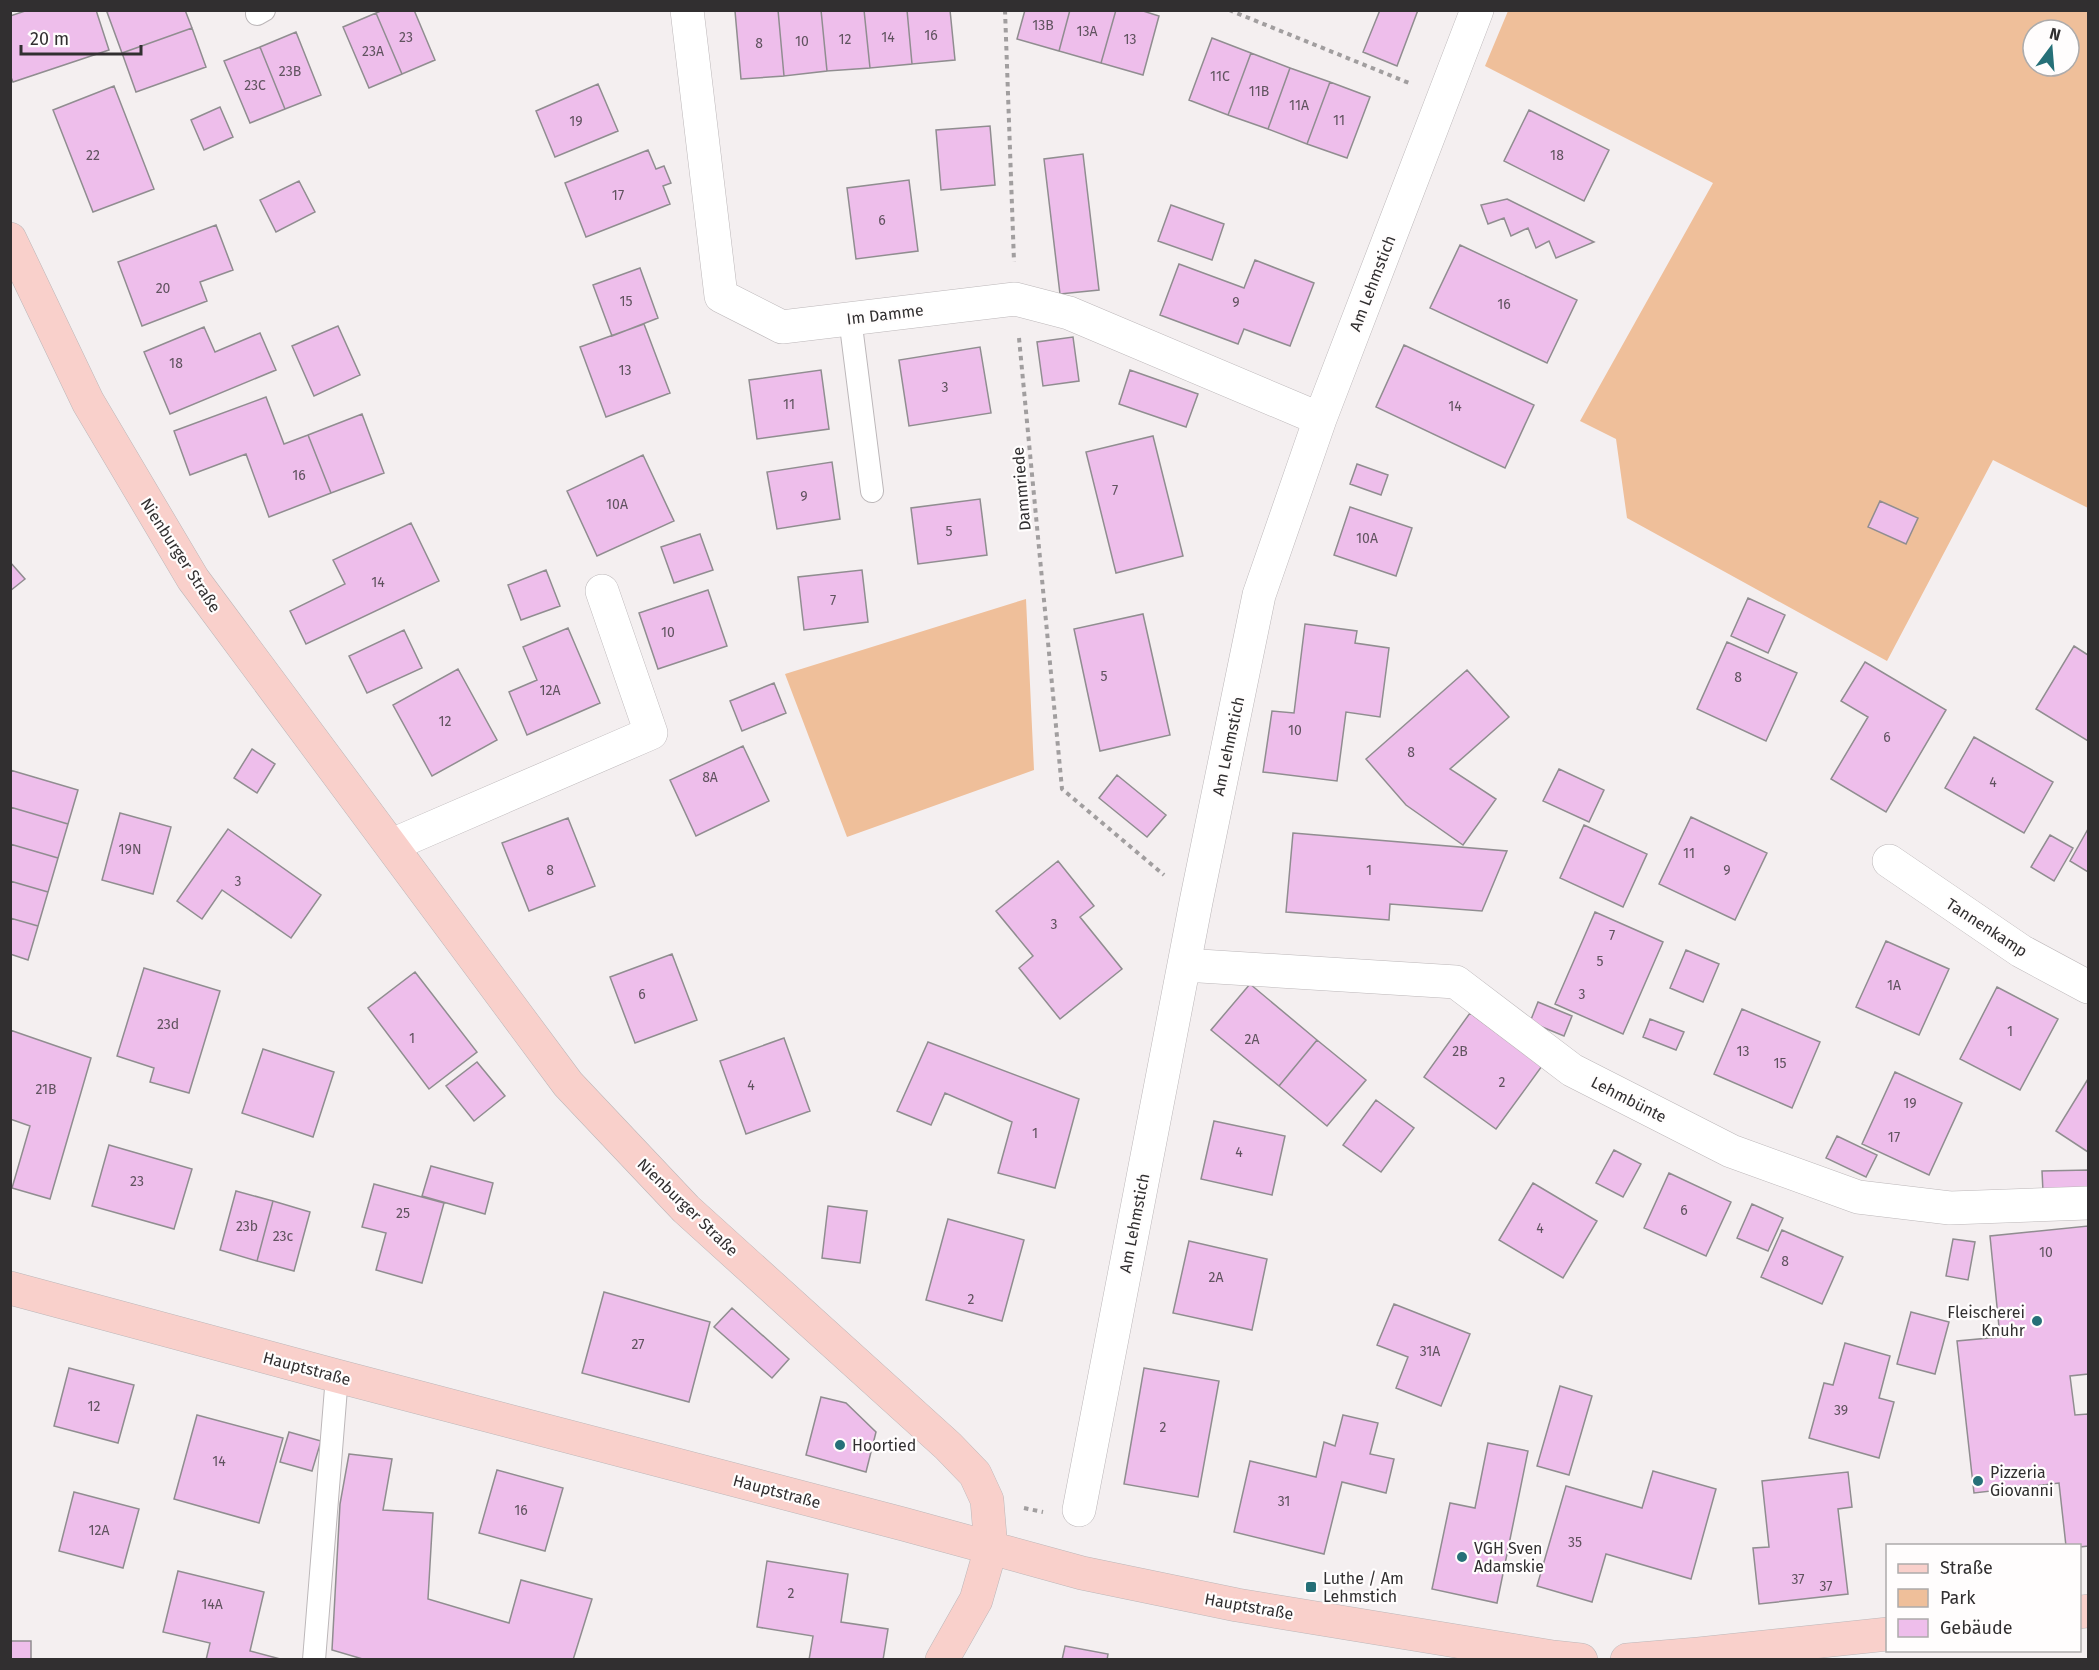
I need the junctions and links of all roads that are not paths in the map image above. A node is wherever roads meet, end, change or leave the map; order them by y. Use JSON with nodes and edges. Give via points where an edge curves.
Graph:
{"nodes":[{"id":1,"x":687,"y":10,"type":"edge"},
{"id":2,"x":1477,"y":10,"type":"edge"},
{"id":3,"x":10,"y":239,"type":"edge"},
{"id":4,"x":850,"y":318,"type":"junction"},
{"id":5,"x":1320,"y":419,"type":"junction"},
{"id":6,"x":872,"y":491,"type":"dead end"},
{"id":7,"x":602,"y":591,"type":"dead end"},
{"id":8,"x":392,"y":845,"type":"junction"},
{"id":9,"x":1889,"y":861,"type":"dead end"},
{"id":10,"x":1184,"y":964,"type":"junction"},
{"id":11,"x":2088,"y":987,"type":"edge"},
{"id":12,"x":2088,"y":1203,"type":"edge"},
{"id":13,"x":10,"y":1287,"type":"edge"},
{"id":14,"x":337,"y":1376,"type":"junction"},
{"id":15,"x":1079,"y":1509,"type":"road end"},
{"id":16,"x":991,"y":1548,"type":"junction"},
{"id":17,"x":1886,"y":1634,"type":"edge"},
{"id":18,"x":314,"y":1659,"type":"edge"},
{"id":19,"x":942,"y":1659,"type":"edge"},
{"id":20,"x":1562,"y":1659,"type":"edge"},
{"id":21,"x":1627,"y":1659,"type":"edge"}],
"edges":[{"from":1,"to":4,"type":"street","name":"Im Damme","via":[[721,296],[782,327]]},
{"from":2,"to":5,"type":"street","name":"Am Lehmstich"},
{"from":3,"to":8,"type":"street","name":"Nienburger Straße","via":[[88,402],[193,579]]},
{"from":4,"to":5,"type":"street","name":"Im Damme","via":[[1015,299],[1069,314]]},
{"from":4,"to":6,"type":"lane"},
{"from":5,"to":10,"type":"street","name":"Am Lehmstich","via":[[1259,595]]},
{"from":7,"to":8,"type":"street","via":[[651,733]]},
{"from":8,"to":16,"type":"street","name":"Nienburger Straße","via":[[568,1084],[686,1209],[975,1474],[987,1500]]},
{"from":9,"to":11,"type":"street","name":"Tannenkamp","via":[[2021,951]]},
{"from":10,"to":12,"type":"street","name":"Lehmbünte","via":[[1456,982],[1572,1070],[1731,1151],[1858,1197],[1950,1208]]},
{"from":10,"to":15,"type":"street","name":"Am Lehmstich"},
{"from":13,"to":14,"type":"street","name":"Hauptstraße"},
{"from":14,"to":16,"type":"street","name":"Hauptstraße"},
{"from":14,"to":18,"type":"lane"},
{"from":16,"to":19,"type":"street","via":[[976,1600]]},
{"from":16,"to":20,"type":"street","name":"Hauptstraße","via":[[1082,1573],[1237,1605]]},
{"from":17,"to":21,"type":"street"}]}
